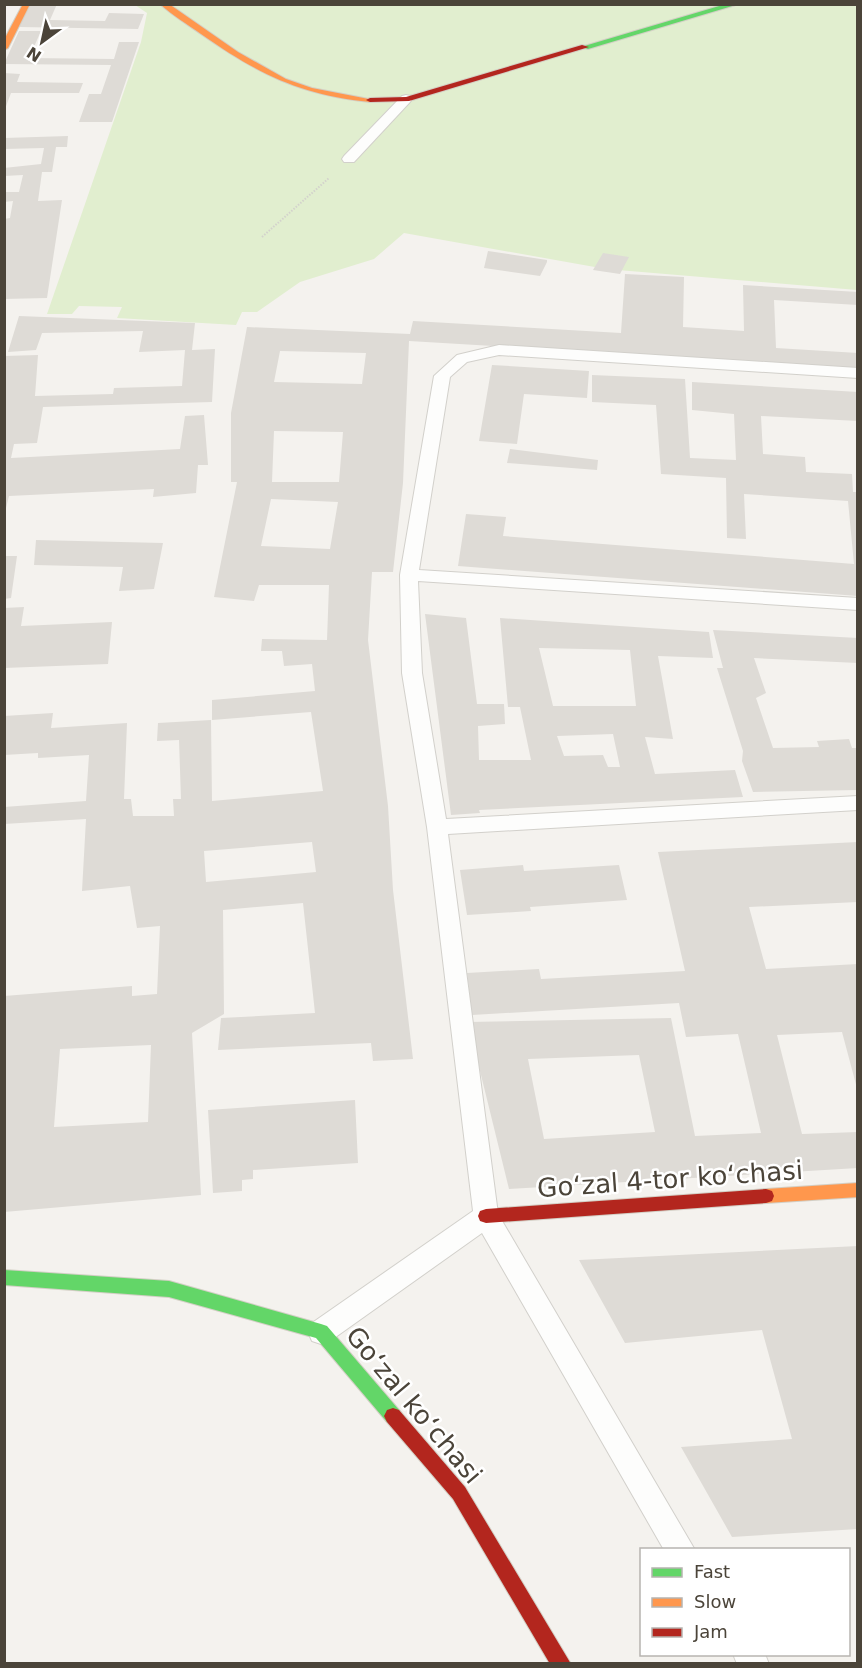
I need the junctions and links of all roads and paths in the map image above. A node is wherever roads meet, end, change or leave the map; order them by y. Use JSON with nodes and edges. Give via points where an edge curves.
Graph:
{"nodes":[{"id":1,"x":27,"y":4,"type":"edge"},
{"id":2,"x":163,"y":4,"type":"edge"},
{"id":3,"x":736,"y":4,"type":"edge"},
{"id":4,"x":4,"y":48,"type":"edge"},
{"id":5,"x":406,"y":99,"type":"junction"},
{"id":6,"x":349,"y":159,"type":"joint"},
{"id":7,"x":262,"y":237,"type":"dead end"},
{"id":8,"x":858,"y":373,"type":"edge"},
{"id":9,"x":409,"y":575,"type":"junction"},
{"id":10,"x":858,"y":604,"type":"edge"},
{"id":11,"x":858,"y":803,"type":"edge"},
{"id":12,"x":437,"y":827,"type":"junction"},
{"id":13,"x":858,"y":1190,"type":"edge"},
{"id":14,"x":486,"y":1216,"type":"junction"},
{"id":15,"x":4,"y":1277,"type":"edge"},
{"id":16,"x":321,"y":1332,"type":"junction"},
{"id":17,"x":680,"y":1548,"type":"edge"},
{"id":18,"x":561,"y":1664,"type":"edge"}],
"edges":[{"from":1,"to":4,"type":"street"},
{"from":2,"to":5,"type":"street","via":[[232,53],[294,84],[346,98]]},
{"from":3,"to":5,"type":"street"},
{"from":5,"to":6,"type":"lane"},
{"from":6,"to":7,"type":"path"},
{"from":8,"to":9,"type":"lane","via":[[499,350],[462,358],[442,376]]},
{"from":9,"to":10,"type":"lane"},
{"from":9,"to":12,"type":"lane","via":[[412,673]]},
{"from":11,"to":12,"type":"lane"},
{"from":12,"to":14,"type":"lane"},
{"from":13,"to":14,"type":"street","name":"Goʻzal 4-tor koʻchasi"},
{"from":14,"to":16,"type":"lane"},
{"from":14,"to":17,"type":"lane"},
{"from":15,"to":16,"type":"street","name":"Goʻzal koʻchasi","via":[[169,1289]]},
{"from":16,"to":18,"type":"street","name":"Goʻzal koʻchasi","via":[[459,1493]]}]}
